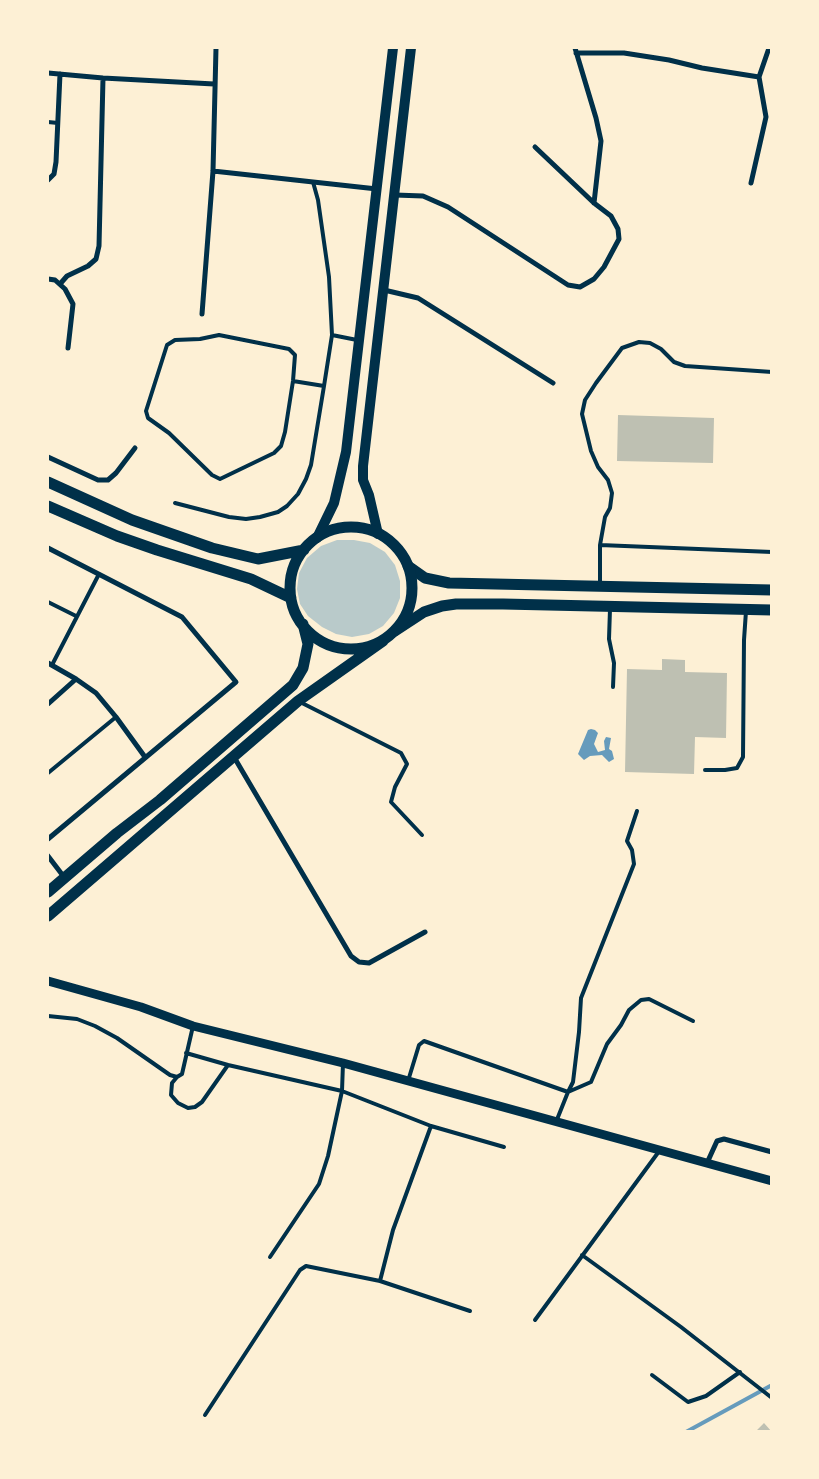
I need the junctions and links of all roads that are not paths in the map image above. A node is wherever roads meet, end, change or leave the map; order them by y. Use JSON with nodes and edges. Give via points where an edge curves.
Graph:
{"nodes":[{"id":1,"x":216,"y":48,"type":"edge"},
{"id":2,"x":393,"y":48,"type":"edge"},
{"id":3,"x":411,"y":48,"type":"edge"},
{"id":4,"x":769,"y":48,"type":"edge"},
{"id":5,"x":576,"y":50,"type":"edge"},
{"id":6,"x":48,"y":74,"type":"edge"},
{"id":7,"x":60,"y":74,"type":"junction"},
{"id":8,"x":759,"y":77,"type":"junction"},
{"id":9,"x":104,"y":78,"type":"junction"},
{"id":10,"x":214,"y":84,"type":"junction"},
{"id":11,"x":48,"y":122,"type":"edge"},
{"id":12,"x":58,"y":123,"type":"junction"},
{"id":13,"x":535,"y":147,"type":"dead end"},
{"id":14,"x":213,"y":171,"type":"junction"},
{"id":15,"x":48,"y":180,"type":"edge"},
{"id":16,"x":313,"y":182,"type":"junction"},
{"id":17,"x":751,"y":183,"type":"dead end"},
{"id":18,"x":378,"y":189,"type":"junction"},
{"id":19,"x":394,"y":195,"type":"junction"},
{"id":20,"x":594,"y":203,"type":"junction"},
{"id":21,"x":48,"y":279,"type":"edge"},
{"id":22,"x":60,"y":284,"type":"junction"},
{"id":23,"x":384,"y":290,"type":"junction"},
{"id":24,"x":202,"y":314,"type":"dead end"},
{"id":25,"x":332,"y":335,"type":"junction"},
{"id":26,"x":360,"y":341,"type":"junction"},
{"id":27,"x":68,"y":348,"type":"dead end"},
{"id":28,"x":772,"y":372,"type":"edge"},
{"id":29,"x":293,"y":381,"type":"junction"},
{"id":30,"x":553,"y":383,"type":"dead end"},
{"id":31,"x":324,"y":386,"type":"junction"},
{"id":32,"x":135,"y":448,"type":"dead end"},
{"id":33,"x":48,"y":456,"type":"edge"},
{"id":34,"x":48,"y":482,"type":"edge"},
{"id":35,"x":175,"y":503,"type":"dead end"},
{"id":36,"x":48,"y":506,"type":"edge"},
{"id":37,"x":378,"y":534,"type":"junction"},
{"id":38,"x":317,"y":538,"type":"junction"},
{"id":39,"x":600,"y":546,"type":"junction"},
{"id":40,"x":48,"y":548,"type":"edge"},
{"id":41,"x":304,"y":550,"type":"junction"},
{"id":42,"x":772,"y":552,"type":"edge"},
{"id":43,"x":408,"y":566,"type":"junction"},
{"id":44,"x":99,"y":574,"type":"junction"},
{"id":45,"x":600,"y":586,"type":"junction"},
{"id":46,"x":745,"y":590,"type":"junction"},
{"id":47,"x":772,"y":590,"type":"edge"},
{"id":48,"x":291,"y":598,"type":"junction"},
{"id":49,"x":48,"y":602,"type":"edge"},
{"id":50,"x":610,"y":607,"type":"junction"},
{"id":51,"x":772,"y":610,"type":"edge"},
{"id":52,"x":746,"y":611,"type":"junction"},
{"id":53,"x":76,"y":616,"type":"junction"},
{"id":54,"x":303,"y":624,"type":"junction"},
{"id":55,"x":395,"y":630,"type":"junction"},
{"id":56,"x":383,"y":640,"type":"junction"},
{"id":57,"x":50,"y":664,"type":"edge"},
{"id":58,"x":76,"y":679,"type":"junction"},
{"id":59,"x":613,"y":687,"type":"dead end"},
{"id":60,"x":298,"y":701,"type":"junction"},
{"id":61,"x":48,"y":704,"type":"edge"},
{"id":62,"x":116,"y":716,"type":"junction"},
{"id":63,"x":234,"y":756,"type":"junction"},
{"id":64,"x":145,"y":757,"type":"junction"},
{"id":65,"x":705,"y":770,"type":"dead end"},
{"id":66,"x":48,"y":773,"type":"edge"},
{"id":67,"x":638,"y":811,"type":"dead end"},
{"id":68,"x":422,"y":834,"type":"dead end"},
{"id":69,"x":48,"y":839,"type":"edge"},
{"id":70,"x":48,"y":856,"type":"edge"},
{"id":71,"x":64,"y":878,"type":"junction"},
{"id":72,"x":48,"y":892,"type":"edge"},
{"id":73,"x":48,"y":916,"type":"edge"},
{"id":74,"x":424,"y":932,"type":"dead end"},
{"id":75,"x":48,"y":981,"type":"edge"},
{"id":76,"x":48,"y":1016,"type":"edge"},
{"id":77,"x":693,"y":1020,"type":"dead end"},
{"id":78,"x":193,"y":1026,"type":"junction"},
{"id":79,"x":186,"y":1054,"type":"junction"},
{"id":80,"x":344,"y":1063,"type":"junction"},
{"id":81,"x":228,"y":1065,"type":"junction"},
{"id":82,"x":176,"y":1077,"type":"junction"},
{"id":83,"x":408,"y":1081,"type":"junction"},
{"id":84,"x":342,"y":1091,"type":"junction"},
{"id":85,"x":568,"y":1092,"type":"junction"},
{"id":86,"x":556,"y":1122,"type":"junction"},
{"id":87,"x":432,"y":1126,"type":"junction"},
{"id":88,"x":504,"y":1147,"type":"dead end"},
{"id":89,"x":660,"y":1150,"type":"junction"},
{"id":90,"x":772,"y":1152,"type":"edge"},
{"id":91,"x":707,"y":1164,"type":"junction"},
{"id":92,"x":772,"y":1181,"type":"edge"},
{"id":93,"x":582,"y":1255,"type":"junction"},
{"id":94,"x":270,"y":1257,"type":"dead end"},
{"id":95,"x":380,"y":1281,"type":"junction"},
{"id":96,"x":470,"y":1311,"type":"dead end"},
{"id":97,"x":535,"y":1320,"type":"dead end"},
{"id":98,"x":740,"y":1372,"type":"junction"},
{"id":99,"x":652,"y":1375,"type":"dead end"},
{"id":100,"x":770,"y":1397,"type":"edge"},
{"id":101,"x":205,"y":1414,"type":"dead end"}],
"edges":[{"from":1,"to":10,"type":"street"},
{"from":2,"to":18,"type":"main road"},
{"from":3,"to":19,"type":"main road"},
{"from":4,"to":8,"type":"street"},
{"from":5,"to":8,"type":"street","via":[[624,52]]},
{"from":5,"to":20,"type":"street","via":[[601,141]]},
{"from":6,"to":7,"type":"street"},
{"from":7,"to":9,"type":"street"},
{"from":7,"to":12,"type":"street"},
{"from":8,"to":17,"type":"street","via":[[766,117]]},
{"from":9,"to":10,"type":"street"},
{"from":9,"to":22,"type":"street","via":[[99,246],[96,259],[67,276]]},
{"from":10,"to":14,"type":"street"},
{"from":11,"to":12,"type":"lane"},
{"from":12,"to":15,"type":"street","via":[[54,174]]},
{"from":13,"to":20,"type":"street"},
{"from":14,"to":16,"type":"street"},
{"from":14,"to":24,"type":"street"},
{"from":16,"to":18,"type":"street"},
{"from":16,"to":25,"type":"lane","via":[[329,277]]},
{"from":18,"to":26,"type":"main road"},
{"from":19,"to":20,"type":"street","via":[[423,196],[448,207],[568,286],[580,287],[594,279],[604,267],[619,239],[618,228],[611,216]]},
{"from":19,"to":23,"type":"main road"},
{"from":21,"to":22,"type":"street"},
{"from":22,"to":27,"type":"street","via":[[73,304]]},
{"from":23,"to":30,"type":"street","via":[[418,298]]},
{"from":23,"to":37,"type":"main road","via":[[363,466],[363,480]]},
{"from":25,"to":26,"type":"lane"},
{"from":25,"to":31,"type":"lane"},
{"from":26,"to":38,"type":"main road","via":[[346,452],[334,503]]},
{"from":28,"to":39,"type":"lane","via":[[685,366],[674,362],[661,349],[639,342],[622,348],[596,383],[582,414],[591,451],[612,493]]},
{"from":29,"to":29,"type":"lane","via":[[281,446],[274,453],[220,479],[148,418],[146,411],[164,352],[167,345],[175,340],[220,335],[289,349],[295,355]]},
{"from":29,"to":31,"type":"lane"},
{"from":31,"to":35,"type":"lane","via":[[311,465],[298,494],[287,506],[260,518],[246,519]]},
{"from":32,"to":33,"type":"street","via":[[108,480],[98,480]]},
{"from":34,"to":41,"type":"main road","via":[[132,520],[212,548],[258,559]]},
{"from":36,"to":48,"type":"main road","via":[[117,536],[250,579]]},
{"from":37,"to":38,"type":"main road","via":[[347,528]]},
{"from":37,"to":43,"type":"main road","via":[[399,551]]},
{"from":38,"to":41,"type":"main road"},
{"from":39,"to":42,"type":"lane"},
{"from":39,"to":45,"type":"lane"},
{"from":40,"to":44,"type":"street"},
{"from":41,"to":48,"type":"main road","via":[[292,572]]},
{"from":43,"to":45,"type":"main road","via":[[425,578],[449,583]]},
{"from":43,"to":55,"type":"main road","via":[[411,600]]},
{"from":44,"to":53,"type":"lane"},
{"from":44,"to":64,"type":"street","via":[[182,618],[236,682]]},
{"from":45,"to":46,"type":"main road"},
{"from":46,"to":47,"type":"main road"},
{"from":46,"to":52,"type":"main road"},
{"from":48,"to":54,"type":"main road"},
{"from":49,"to":53,"type":"lane"},
{"from":50,"to":52,"type":"main road"},
{"from":50,"to":55,"type":"main road","via":[[456,604],[424,612]]},
{"from":50,"to":59,"type":"lane"},
{"from":51,"to":52,"type":"main road"},
{"from":52,"to":65,"type":"lane","via":[[743,757],[737,768]]},
{"from":53,"to":57,"type":"lane"},
{"from":54,"to":56,"type":"main road","via":[[309,632],[336,647],[368,647]]},
{"from":54,"to":71,"type":"main road","via":[[308,644],[303,668],[293,684],[160,800]]},
{"from":55,"to":56,"type":"main road"},
{"from":56,"to":60,"type":"main road"},
{"from":57,"to":58,"type":"street"},
{"from":58,"to":61,"type":"street"},
{"from":58,"to":62,"type":"street","via":[[96,693]]},
{"from":60,"to":63,"type":"main road"},
{"from":60,"to":68,"type":"lane","via":[[402,753],[407,764],[394,787],[391,802]]},
{"from":62,"to":64,"type":"street"},
{"from":62,"to":66,"type":"lane"},
{"from":63,"to":73,"type":"main road"},
{"from":63,"to":74,"type":"street","via":[[351,956],[359,962],[369,963]]},
{"from":64,"to":69,"type":"street"},
{"from":67,"to":85,"type":"lane","via":[[627,841],[634,864],[581,998],[580,1032],[573,1082]]},
{"from":70,"to":71,"type":"street"},
{"from":71,"to":72,"type":"main road"},
{"from":75,"to":78,"type":"street","via":[[141,1007]]},
{"from":76,"to":82,"type":"lane","via":[[76,1019],[96,1026]]},
{"from":77,"to":85,"type":"lane","via":[[649,999],[641,1000],[629,1010],[607,1044],[591,1082]]},
{"from":78,"to":79,"type":"lane"},
{"from":78,"to":80,"type":"street"},
{"from":79,"to":81,"type":"lane"},
{"from":79,"to":82,"type":"lane","via":[[182,1074]]},
{"from":80,"to":83,"type":"street"},
{"from":80,"to":84,"type":"lane"},
{"from":81,"to":82,"type":"lane","via":[[195,1107],[188,1108],[178,1103],[171,1095]]},
{"from":81,"to":84,"type":"lane"},
{"from":83,"to":85,"type":"lane","via":[[424,1041]]},
{"from":83,"to":86,"type":"street"},
{"from":84,"to":87,"type":"lane"},
{"from":84,"to":94,"type":"lane","via":[[319,1184]]},
{"from":85,"to":86,"type":"lane"},
{"from":86,"to":89,"type":"street"},
{"from":87,"to":88,"type":"lane"},
{"from":87,"to":95,"type":"lane","via":[[393,1230]]},
{"from":89,"to":91,"type":"street"},
{"from":89,"to":93,"type":"lane"},
{"from":90,"to":91,"type":"street","via":[[724,1139],[717,1141]]},
{"from":91,"to":92,"type":"street"},
{"from":93,"to":97,"type":"lane"},
{"from":93,"to":98,"type":"lane"},
{"from":95,"to":96,"type":"lane"},
{"from":95,"to":101,"type":"lane","via":[[312,1266],[300,1270]]},
{"from":98,"to":99,"type":"lane","via":[[706,1396],[688,1402]]},
{"from":98,"to":100,"type":"lane"}]}
